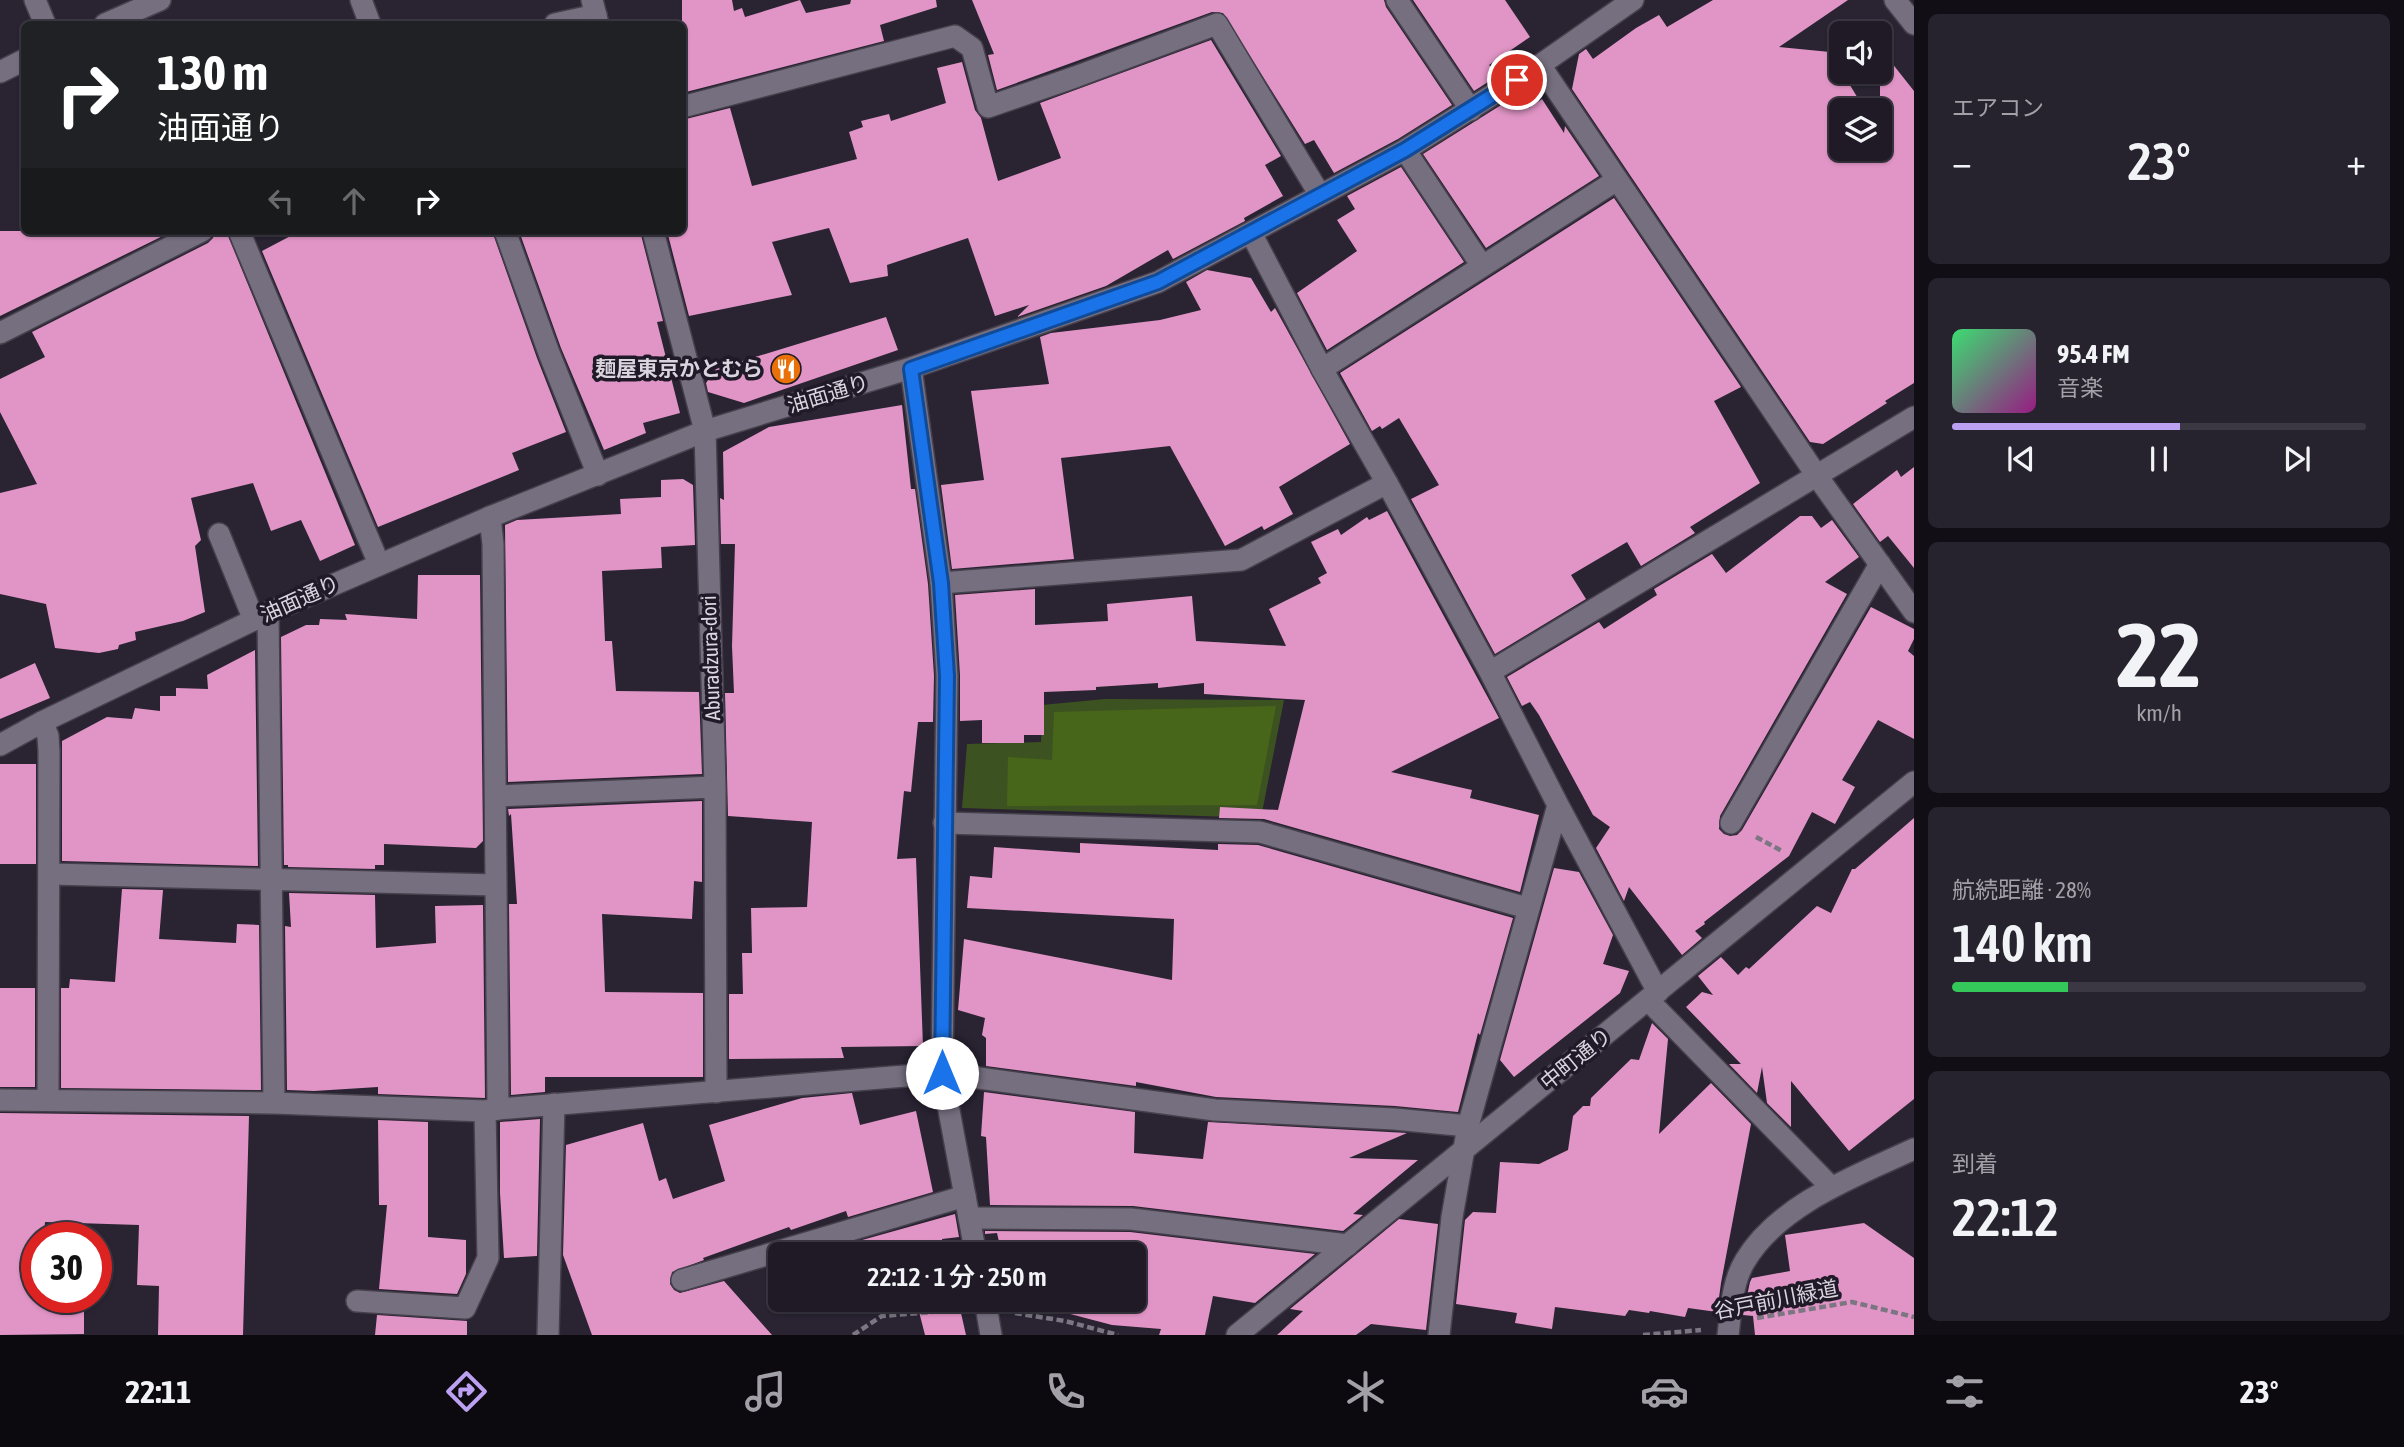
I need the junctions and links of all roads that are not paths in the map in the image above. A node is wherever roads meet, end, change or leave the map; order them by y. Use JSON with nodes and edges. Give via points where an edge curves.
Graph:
{"nodes":[{"id":1,"x":35,"y":0,"type":"edge"},
{"id":2,"x":160,"y":0,"type":"edge"},
{"id":3,"x":361,"y":0,"type":"edge"},
{"id":4,"x":1397,"y":0,"type":"edge"},
{"id":5,"x":1633,"y":0,"type":"edge"},
{"id":6,"x":1895,"y":0,"type":"edge"},
{"id":7,"x":595,"y":13,"type":"edge"},
{"id":8,"x":144,"y":17,"type":"edge"},
{"id":9,"x":44,"y":21,"type":"edge"},
{"id":10,"x":121,"y":21,"type":"edge"},
{"id":11,"x":369,"y":21,"type":"edge"},
{"id":12,"x":566,"y":21,"type":"edge"},
{"id":13,"x":1914,"y":24,"type":"edge"},
{"id":14,"x":21,"y":62,"type":"edge"},
{"id":15,"x":1540,"y":65,"type":"junction"},
{"id":16,"x":0,"y":72,"type":"edge"},
{"id":17,"x":686,"y":106,"type":"edge"},
{"id":18,"x":1471,"y":110,"type":"junction"},
{"id":19,"x":1405,"y":150,"type":"junction"},
{"id":20,"x":1617,"y":180,"type":"junction"},
{"id":21,"x":1320,"y":195,"type":"junction"},
{"id":22,"x":1251,"y":233,"type":"junction"},
{"id":23,"x":194,"y":235,"type":"edge"},
{"id":24,"x":241,"y":235,"type":"edge"},
{"id":25,"x":506,"y":235,"type":"edge"},
{"id":26,"x":654,"y":235,"type":"edge"},
{"id":27,"x":1482,"y":266,"type":"junction"},
{"id":28,"x":0,"y":333,"type":"edge"},
{"id":29,"x":911,"y":369,"type":"junction"},
{"id":30,"x":1322,"y":369,"type":"junction"},
{"id":31,"x":1914,"y":417,"type":"edge"},
{"id":32,"x":705,"y":431,"type":"junction"},
{"id":33,"x":598,"y":475,"type":"junction"},
{"id":34,"x":1816,"y":476,"type":"junction"},
{"id":35,"x":1387,"y":483,"type":"junction"},
{"id":36,"x":490,"y":517,"type":"junction"},
{"id":37,"x":219,"y":534,"type":"dead end"},
{"id":38,"x":379,"y":564,"type":"junction"},
{"id":39,"x":1880,"y":564,"type":"junction"},
{"id":40,"x":941,"y":583,"type":"junction"},
{"id":41,"x":1914,"y":612,"type":"edge"},
{"id":42,"x":261,"y":616,"type":"junction"},
{"id":43,"x":1490,"y":672,"type":"junction"},
{"id":44,"x":43,"y":722,"type":"junction"},
{"id":45,"x":0,"y":745,"type":"edge"},
{"id":46,"x":1914,"y":782,"type":"edge"},
{"id":47,"x":715,"y":787,"type":"junction"},
{"id":48,"x":496,"y":796,"type":"junction"},
{"id":49,"x":1558,"y":805,"type":"junction"},
{"id":50,"x":944,"y":823,"type":"junction"},
{"id":51,"x":1731,"y":823,"type":"road end"},
{"id":52,"x":50,"y":874,"type":"junction"},
{"id":53,"x":271,"y":880,"type":"junction"},
{"id":54,"x":496,"y":885,"type":"junction"},
{"id":55,"x":1527,"y":908,"type":"junction"},
{"id":56,"x":1653,"y":996,"type":"junction"},
{"id":57,"x":942,"y":1073,"type":"junction"},
{"id":58,"x":716,"y":1092,"type":"junction"},
{"id":59,"x":0,"y":1100,"type":"edge"},
{"id":60,"x":48,"y":1100,"type":"junction"},
{"id":61,"x":274,"y":1103,"type":"junction"},
{"id":62,"x":554,"y":1104,"type":"junction"},
{"id":63,"x":491,"y":1110,"type":"junction"},
{"id":64,"x":1468,"y":1126,"type":"junction"},
{"id":65,"x":1914,"y":1149,"type":"edge"},
{"id":66,"x":1463,"y":1152,"type":"junction"},
{"id":67,"x":1831,"y":1187,"type":"junction"},
{"id":68,"x":965,"y":1196,"type":"junction"},
{"id":69,"x":969,"y":1218,"type":"junction"},
{"id":70,"x":974,"y":1242,"type":"edge"},
{"id":71,"x":1348,"y":1245,"type":"junction"},
{"id":72,"x":682,"y":1280,"type":"dead end"},
{"id":73,"x":357,"y":1301,"type":"dead end"},
{"id":74,"x":987,"y":1312,"type":"edge"},
{"id":75,"x":1728,"y":1331,"type":"edge"},
{"id":76,"x":548,"y":1335,"type":"edge"},
{"id":77,"x":991,"y":1335,"type":"edge"},
{"id":78,"x":1237,"y":1335,"type":"edge"},
{"id":79,"x":1439,"y":1335,"type":"edge"}],
"edges":[{"from":1,"to":9,"type":"street"},
{"from":2,"to":8,"type":"street"},
{"from":3,"to":11,"type":"street"},
{"from":4,"to":18,"type":"street"},
{"from":5,"to":15,"type":"street","name":"油面通り"},
{"from":6,"to":13,"type":"street"},
{"from":7,"to":12,"type":"street"},
{"from":8,"to":10,"type":"street"},
{"from":14,"to":16,"type":"street"},
{"from":15,"to":18,"type":"street","name":"油面通り"},
{"from":15,"to":20,"type":"street"},
{"from":17,"to":21,"type":"street","via":[[955,36],[972,48],[988,107],[1217,24]]},
{"from":18,"to":19,"type":"street","name":"油面通り"},
{"from":19,"to":21,"type":"street","name":"油面通り"},
{"from":19,"to":27,"type":"street"},
{"from":20,"to":27,"type":"street"},
{"from":20,"to":34,"type":"street"},
{"from":21,"to":22,"type":"street","name":"油面通り"},
{"from":22,"to":29,"type":"street","name":"油面通り","via":[[1158,282]]},
{"from":22,"to":30,"type":"street"},
{"from":23,"to":28,"type":"street"},
{"from":24,"to":38,"type":"street"},
{"from":25,"to":33,"type":"street"},
{"from":26,"to":32,"type":"street","name":"Aburadzura-dori"},
{"from":27,"to":30,"type":"street"},
{"from":29,"to":32,"type":"street","name":"油面通り"},
{"from":29,"to":40,"type":"street"},
{"from":30,"to":35,"type":"street"},
{"from":31,"to":34,"type":"street"},
{"from":32,"to":33,"type":"street","name":"油面通り"},
{"from":32,"to":47,"type":"street","name":"Aburadzura-dori"},
{"from":33,"to":36,"type":"street","name":"油面通り"},
{"from":34,"to":39,"type":"street"},
{"from":34,"to":43,"type":"street"},
{"from":35,"to":40,"type":"street","via":[[1241,559]]},
{"from":35,"to":43,"type":"street"},
{"from":36,"to":38,"type":"street","name":"油面通り"},
{"from":36,"to":48,"type":"street"},
{"from":37,"to":42,"type":"street"},
{"from":38,"to":42,"type":"street","name":"油面通り"},
{"from":39,"to":41,"type":"street"},
{"from":39,"to":51,"type":"street"},
{"from":40,"to":50,"type":"street","via":[[947,676]]},
{"from":42,"to":44,"type":"street","name":"油面通り"},
{"from":42,"to":53,"type":"street"},
{"from":43,"to":49,"type":"street"},
{"from":44,"to":45,"type":"street","name":"油面通り"},
{"from":44,"to":52,"type":"street","via":[[48,736]]},
{"from":46,"to":56,"type":"street","name":"中町通り"},
{"from":47,"to":48,"type":"street"},
{"from":47,"to":58,"type":"street","name":"Aburadzura-dori"},
{"from":48,"to":54,"type":"street"},
{"from":49,"to":55,"type":"street"},
{"from":49,"to":56,"type":"street"},
{"from":50,"to":55,"type":"street","via":[[1260,832]]},
{"from":50,"to":57,"type":"street"},
{"from":52,"to":53,"type":"street"},
{"from":52,"to":60,"type":"street"},
{"from":53,"to":54,"type":"street"},
{"from":53,"to":61,"type":"street"},
{"from":54,"to":63,"type":"street"},
{"from":55,"to":64,"type":"street"},
{"from":56,"to":66,"type":"street","name":"中町通り"},
{"from":56,"to":67,"type":"street"},
{"from":57,"to":58,"type":"street"},
{"from":57,"to":64,"type":"street","via":[[1215,1110]]},
{"from":57,"to":68,"type":"street"},
{"from":58,"to":62,"type":"street"},
{"from":59,"to":60,"type":"street"},
{"from":60,"to":61,"type":"street"},
{"from":61,"to":63,"type":"street"},
{"from":62,"to":63,"type":"street"},
{"from":62,"to":76,"type":"street"},
{"from":63,"to":73,"type":"street","via":[[488,1258],[465,1308]]},
{"from":64,"to":66,"type":"street"},
{"from":65,"to":67,"type":"street"},
{"from":66,"to":71,"type":"street","name":"中町通り"},
{"from":66,"to":79,"type":"street"},
{"from":67,"to":75,"type":"street","via":[[1769,1229],[1744,1263]]},
{"from":68,"to":69,"type":"street"},
{"from":68,"to":72,"type":"street"},
{"from":69,"to":70,"type":"street"},
{"from":69,"to":71,"type":"street","via":[[1131,1219]]},
{"from":71,"to":78,"type":"street","name":"中町通り"},
{"from":74,"to":77,"type":"street"}]}
